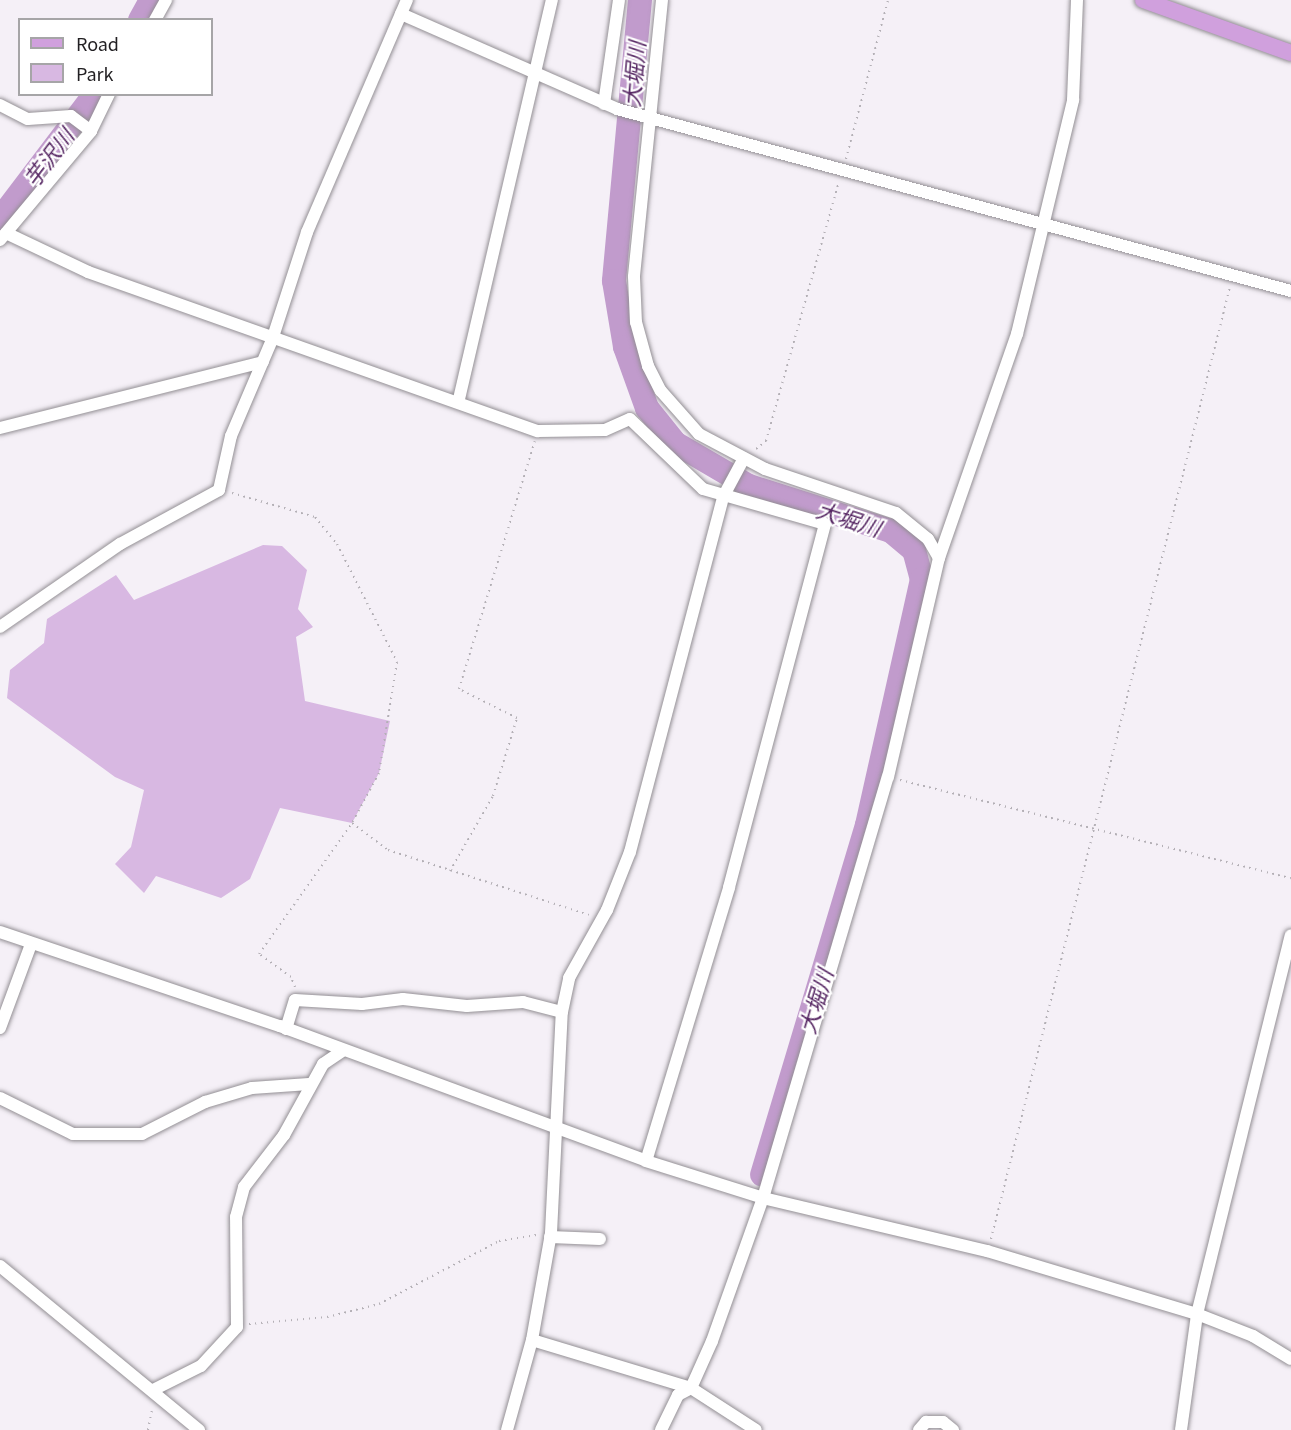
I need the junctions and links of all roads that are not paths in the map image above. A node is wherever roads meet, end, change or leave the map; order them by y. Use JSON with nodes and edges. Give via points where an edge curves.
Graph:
{"nodes":[{"id":1,"x":166,"y":0,"type":"edge"},
{"id":2,"x":407,"y":0,"type":"edge"},
{"id":3,"x":552,"y":0,"type":"edge"},
{"id":4,"x":619,"y":0,"type":"edge"},
{"id":5,"x":662,"y":0,"type":"edge"},
{"id":6,"x":1077,"y":0,"type":"edge"},
{"id":7,"x":1143,"y":0,"type":"edge"},
{"id":8,"x":400,"y":14,"type":"junction"},
{"id":9,"x":156,"y":18,"type":"edge"},
{"id":10,"x":1291,"y":53,"type":"edge"},
{"id":11,"x":535,"y":72,"type":"junction"},
{"id":12,"x":108,"y":96,"type":"edge"},
{"id":13,"x":604,"y":104,"type":"junction"},
{"id":14,"x":0,"y":105,"type":"edge"},
{"id":15,"x":652,"y":118,"type":"junction"},
{"id":16,"x":87,"y":128,"type":"junction"},
{"id":17,"x":1045,"y":222,"type":"junction"},
{"id":18,"x":3,"y":236,"type":"edge"},
{"id":19,"x":1291,"y":291,"type":"edge"},
{"id":20,"x":272,"y":340,"type":"junction"},
{"id":21,"x":263,"y":362,"type":"junction"},
{"id":22,"x":459,"y":399,"type":"junction"},
{"id":23,"x":0,"y":428,"type":"edge"},
{"id":24,"x":744,"y":459,"type":"junction"},
{"id":25,"x":723,"y":497,"type":"junction"},
{"id":26,"x":939,"y":558,"type":"junction"},
{"id":27,"x":0,"y":627,"type":"edge"},
{"id":28,"x":0,"y":932,"type":"edge"},
{"id":29,"x":1291,"y":935,"type":"edge"},
{"id":30,"x":31,"y":944,"type":"junction"},
{"id":31,"x":562,"y":1012,"type":"junction"},
{"id":32,"x":0,"y":1028,"type":"edge"},
{"id":33,"x":286,"y":1029,"type":"junction"},
{"id":34,"x":344,"y":1050,"type":"junction"},
{"id":35,"x":309,"y":1084,"type":"junction"},
{"id":36,"x":0,"y":1098,"type":"edge"},
{"id":37,"x":556,"y":1128,"type":"junction"},
{"id":38,"x":646,"y":1161,"type":"junction"},
{"id":39,"x":763,"y":1198,"type":"junction"},
{"id":40,"x":550,"y":1235,"type":"junction"},
{"id":41,"x":600,"y":1239,"type":"dead end"},
{"id":42,"x":0,"y":1266,"type":"edge"},
{"id":43,"x":1197,"y":1314,"type":"junction"},
{"id":44,"x":532,"y":1340,"type":"junction"},
{"id":45,"x":1291,"y":1359,"type":"edge"},
{"id":46,"x":691,"y":1388,"type":"junction"},
{"id":47,"x":155,"y":1389,"type":"junction"},
{"id":48,"x":740,"y":1425,"type":"edge"},
{"id":49,"x":199,"y":1430,"type":"edge"},
{"id":50,"x":507,"y":1430,"type":"edge"},
{"id":51,"x":661,"y":1430,"type":"edge"},
{"id":52,"x":756,"y":1430,"type":"edge"},
{"id":53,"x":919,"y":1430,"type":"edge"},
{"id":54,"x":953,"y":1430,"type":"edge"},
{"id":55,"x":1181,"y":1430,"type":"edge"}],
"edges":[{"from":1,"to":9,"type":"street"},
{"from":2,"to":8,"type":"street"},
{"from":3,"to":11,"type":"street"},
{"from":4,"to":13,"type":"street"},
{"from":5,"to":15,"type":"street"},
{"from":6,"to":17,"type":"street","via":[[1073,100]]},
{"from":7,"to":10,"type":"main road"},
{"from":8,"to":11,"type":"street"},
{"from":8,"to":20,"type":"street","via":[[307,232]]},
{"from":11,"to":13,"type":"street"},
{"from":11,"to":22,"type":"street"},
{"from":12,"to":16,"type":"street"},
{"from":13,"to":15,"type":"street"},
{"from":14,"to":16,"type":"street","via":[[28,119],[70,116]]},
{"from":15,"to":17,"type":"street"},
{"from":15,"to":24,"type":"street","via":[[634,277],[640,344],[657,383],[679,414],[699,434]]},
{"from":16,"to":18,"type":"street"},
{"from":17,"to":19,"type":"street"},
{"from":17,"to":26,"type":"street","via":[[1017,334]]},
{"from":18,"to":20,"type":"street","via":[[88,272],[244,325]]},
{"from":20,"to":21,"type":"street"},
{"from":20,"to":22,"type":"street"},
{"from":21,"to":23,"type":"street"},
{"from":21,"to":27,"type":"street","via":[[231,436],[219,490],[120,544]]},
{"from":22,"to":25,"type":"street","via":[[538,431],[605,430],[630,419],[679,470]]},
{"from":24,"to":25,"type":"street"},
{"from":24,"to":26,"type":"street","via":[[896,513],[928,539]]},
{"from":25,"to":31,"type":"street","via":[[630,852],[569,978]]},
{"from":25,"to":38,"type":"street","via":[[763,503],[825,524],[729,888]]},
{"from":26,"to":39,"type":"street","via":[[888,777]]},
{"from":28,"to":30,"type":"street"},
{"from":29,"to":43,"type":"street"},
{"from":30,"to":32,"type":"street"},
{"from":30,"to":33,"type":"street"},
{"from":31,"to":33,"type":"street","via":[[523,1002],[467,1006],[404,999],[362,1004],[295,1000]]},
{"from":31,"to":37,"type":"street"},
{"from":33,"to":34,"type":"street"},
{"from":34,"to":35,"type":"street","via":[[323,1064]]},
{"from":34,"to":37,"type":"street"},
{"from":35,"to":36,"type":"street","via":[[241,1092],[142,1134],[73,1134]]},
{"from":35,"to":47,"type":"street","via":[[284,1135],[244,1187],[236,1217],[237,1327],[201,1366]]},
{"from":37,"to":38,"type":"street"},
{"from":37,"to":40,"type":"street"},
{"from":38,"to":39,"type":"street"},
{"from":39,"to":43,"type":"street","via":[[987,1251]]},
{"from":39,"to":46,"type":"street"},
{"from":40,"to":41,"type":"street"},
{"from":40,"to":44,"type":"street"},
{"from":42,"to":47,"type":"street","via":[[106,1357]]},
{"from":43,"to":45,"type":"street","via":[[1253,1336]]},
{"from":43,"to":55,"type":"street"},
{"from":44,"to":46,"type":"street"},
{"from":44,"to":50,"type":"street"},
{"from":46,"to":48,"type":"street"},
{"from":46,"to":51,"type":"street","via":[[678,1395]]},
{"from":47,"to":49,"type":"street"},
{"from":48,"to":52,"type":"street"},
{"from":53,"to":54,"type":"street","via":[[926,1422],[943,1422]]}]}
